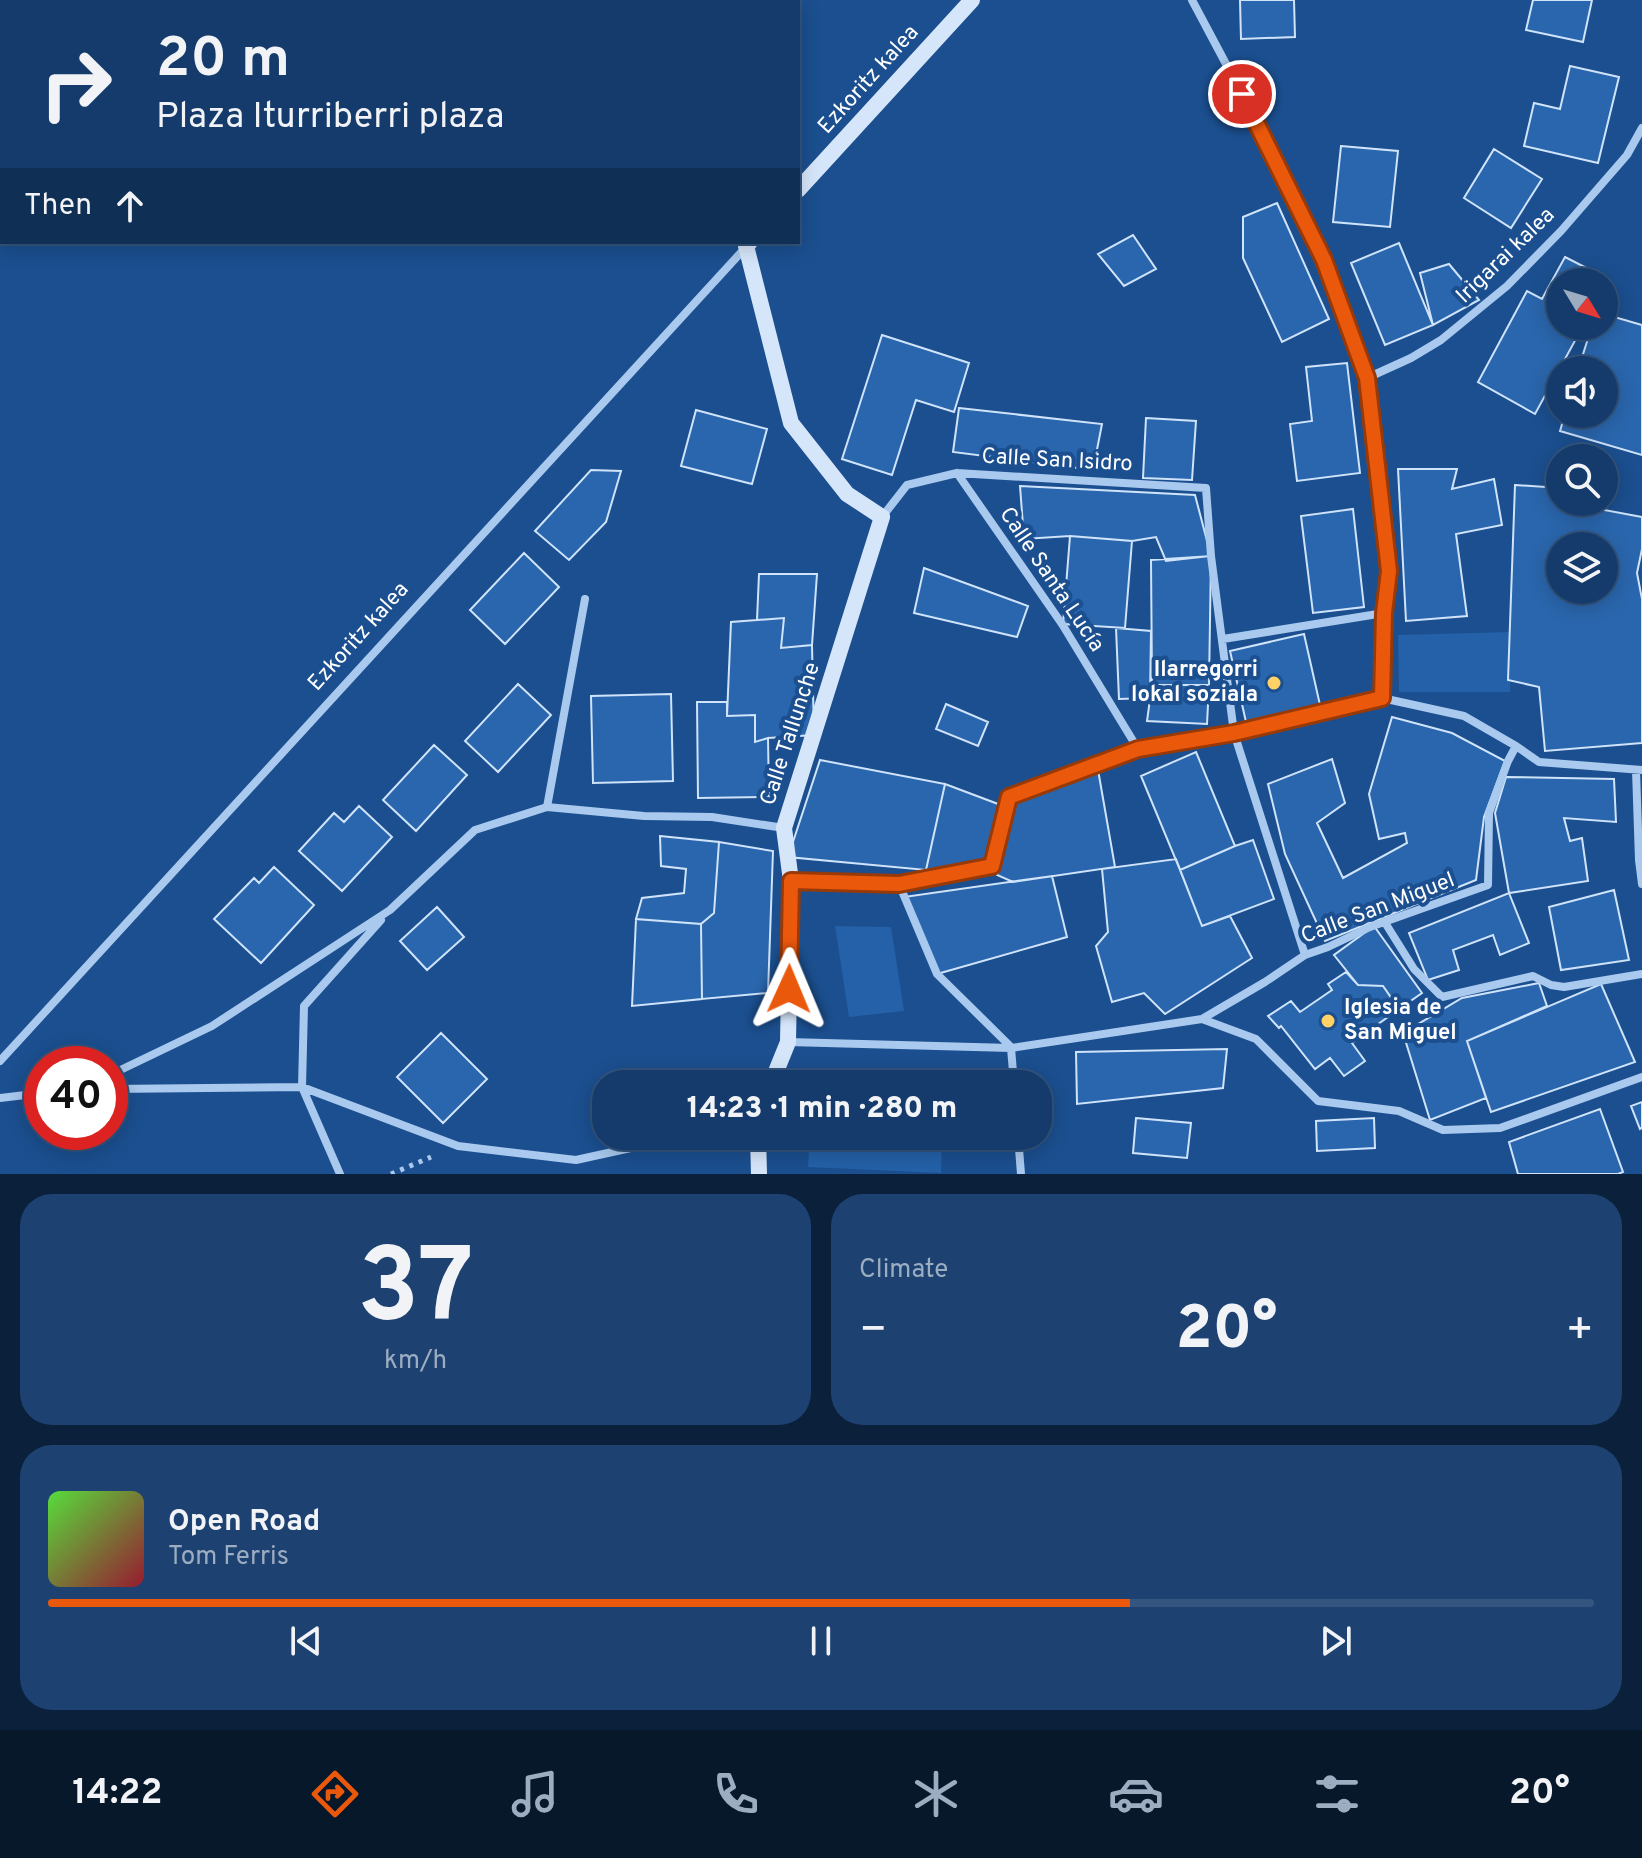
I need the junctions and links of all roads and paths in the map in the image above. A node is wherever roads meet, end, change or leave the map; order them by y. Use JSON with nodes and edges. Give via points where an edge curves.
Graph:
{"nodes":[{"id":1,"x":972,"y":0,"type":"edge"},
{"id":2,"x":1192,"y":0,"type":"edge"},
{"id":3,"x":1642,"y":128,"type":"edge"},
{"id":4,"x":800,"y":188,"type":"edge"},
{"id":5,"x":746,"y":244,"type":"edge"},
{"id":6,"x":747,"y":244,"type":"edge"},
{"id":7,"x":1367,"y":378,"type":"junction"},
{"id":8,"x":957,"y":473,"type":"junction"},
{"id":9,"x":907,"y":485,"type":"joint"},
{"id":10,"x":882,"y":517,"type":"junction"},
{"id":11,"x":585,"y":599,"type":"dead end"},
{"id":12,"x":1384,"y":613,"type":"junction"},
{"id":13,"x":1223,"y":639,"type":"junction"},
{"id":14,"x":1382,"y":698,"type":"junction"},
{"id":15,"x":1234,"y":733,"type":"junction"},
{"id":16,"x":1516,"y":746,"type":"junction"},
{"id":17,"x":1138,"y":749,"type":"junction"},
{"id":18,"x":1639,"y":770,"type":"edge"},
{"id":19,"x":547,"y":807,"type":"junction"},
{"id":20,"x":784,"y":828,"type":"junction"},
{"id":21,"x":791,"y":881,"type":"junction"},
{"id":22,"x":899,"y":884,"type":"junction"},
{"id":23,"x":1642,"y":884,"type":"edge"},
{"id":24,"x":390,"y":910,"type":"junction"},
{"id":25,"x":1384,"y":921,"type":"junction"},
{"id":26,"x":1305,"y":955,"type":"junction"},
{"id":27,"x":1642,"y":974,"type":"edge"},
{"id":28,"x":1202,"y":1019,"type":"junction"},
{"id":29,"x":788,"y":1042,"type":"junction"},
{"id":30,"x":1011,"y":1048,"type":"junction"},
{"id":31,"x":0,"y":1061,"type":"edge"},
{"id":32,"x":128,"y":1066,"type":"edge"},
{"id":33,"x":777,"y":1070,"type":"edge"},
{"id":34,"x":1013,"y":1070,"type":"edge"},
{"id":35,"x":1642,"y":1077,"type":"edge"},
{"id":36,"x":302,"y":1087,"type":"junction"},
{"id":37,"x":128,"y":1089,"type":"edge"},
{"id":38,"x":24,"y":1095,"type":"edge"},
{"id":39,"x":0,"y":1098,"type":"edge"},
{"id":40,"x":458,"y":1146,"type":"junction"},
{"id":41,"x":621,"y":1150,"type":"edge"},
{"id":42,"x":758,"y":1150,"type":"edge"},
{"id":43,"x":1019,"y":1150,"type":"edge"},
{"id":44,"x":340,"y":1174,"type":"edge"},
{"id":45,"x":391,"y":1174,"type":"edge"},
{"id":46,"x":759,"y":1174,"type":"edge"},
{"id":47,"x":1021,"y":1174,"type":"edge"}],
"edges":[{"from":1,"to":4,"type":"street","name":"Ezkoritz kalea"},
{"from":2,"to":7,"type":"street","via":[[1324,260]]},
{"from":3,"to":7,"type":"street","name":"Irigarai kalea","via":[[1627,155],[1507,286],[1441,340]]},
{"from":5,"to":31,"type":"street","name":"Ezkoritz kalea"},
{"from":6,"to":10,"type":"street","via":[[791,423],[847,494]]},
{"from":7,"to":12,"type":"street","via":[[1389,571]]},
{"from":8,"to":9,"type":"street","name":"Calle San Isidro"},
{"from":8,"to":13,"type":"street","name":"Calle San Isidro","via":[[1206,488]]},
{"from":8,"to":17,"type":"street","name":"Calle Santa Lucía","via":[[1062,624]]},
{"from":9,"to":10,"type":"street","name":"Calle Tallunche"},
{"from":10,"to":20,"type":"street","name":"Calle Tallunche"},
{"from":11,"to":19,"type":"street"},
{"from":12,"to":13,"type":"street"},
{"from":12,"to":14,"type":"street"},
{"from":13,"to":15,"type":"street"},
{"from":14,"to":15,"type":"street"},
{"from":14,"to":16,"type":"street","via":[[1464,716]]},
{"from":15,"to":17,"type":"street"},
{"from":15,"to":26,"type":"street"},
{"from":16,"to":18,"type":"street","via":[[1539,762]]},
{"from":16,"to":25,"type":"street","name":"Calle San Miguel","via":[[1489,813],[1488,885]]},
{"from":17,"to":22,"type":"street","via":[[1009,797],[992,866]]},
{"from":18,"to":23,"type":"street"},
{"from":19,"to":20,"type":"street","name":"Calle Tallunche","via":[[712,817]]},
{"from":19,"to":24,"type":"street","name":"Calle Tallunche","via":[[475,830]]},
{"from":20,"to":21,"type":"street"},
{"from":21,"to":22,"type":"street"},
{"from":21,"to":29,"type":"street"},
{"from":22,"to":30,"type":"street","via":[[937,974]]},
{"from":24,"to":32,"type":"street","name":"Calle Tallunche","via":[[212,1026]]},
{"from":24,"to":36,"type":"street","name":"Calle Tallunche","via":[[304,1006]]},
{"from":25,"to":26,"type":"street","name":"Calle San Miguel"},
{"from":25,"to":27,"type":"street","via":[[1414,969],[1442,997],[1533,976],[1564,987]]},
{"from":26,"to":28,"type":"street","name":"Calle San Miguel"},
{"from":28,"to":30,"type":"street","name":"Calle San Miguel"},
{"from":28,"to":35,"type":"street","via":[[1256,1039],[1318,1101],[1399,1111],[1443,1130],[1500,1128]]},
{"from":29,"to":30,"type":"street","name":"Calle San Miguel"},
{"from":29,"to":33,"type":"street"},
{"from":30,"to":34,"type":"street"},
{"from":36,"to":37,"type":"street"},
{"from":36,"to":40,"type":"street"},
{"from":36,"to":44,"type":"street","name":"Calle Tallunche"},
{"from":38,"to":39,"type":"street"},
{"from":40,"to":41,"type":"street","via":[[576,1160]]},
{"from":40,"to":45,"type":"path"},
{"from":42,"to":46,"type":"street"},
{"from":43,"to":47,"type":"street"}]}
